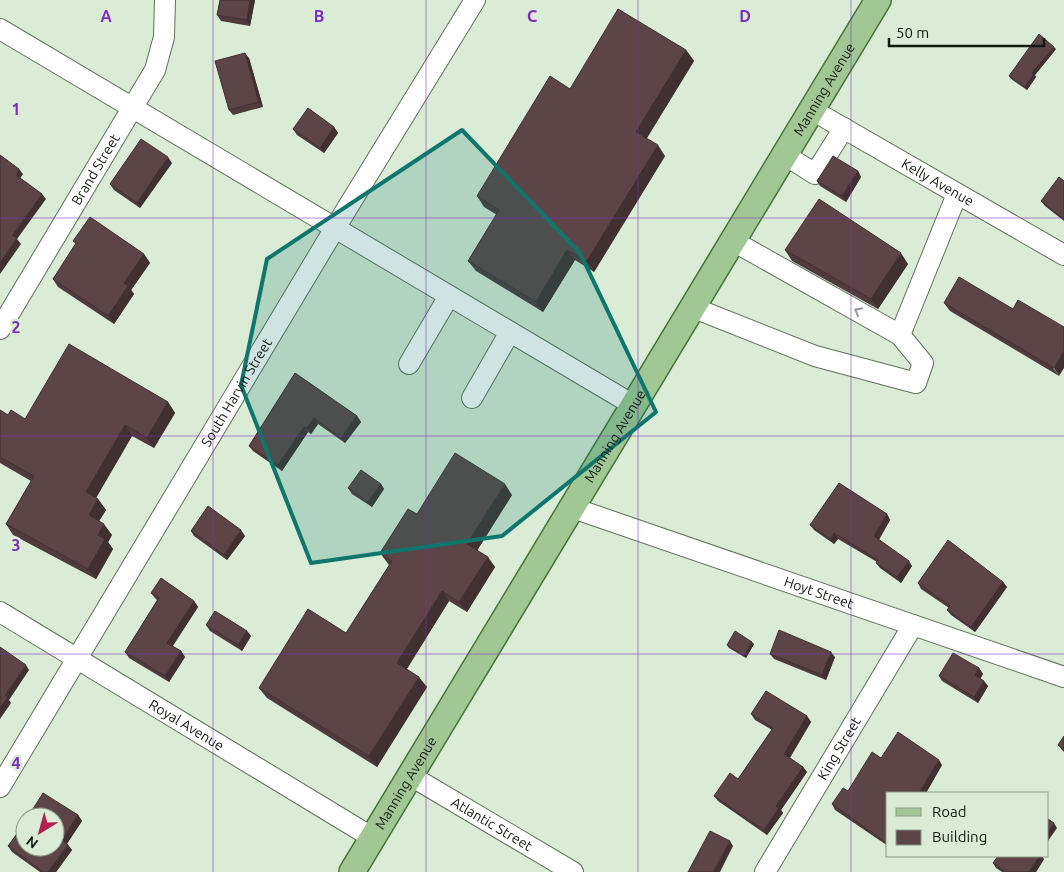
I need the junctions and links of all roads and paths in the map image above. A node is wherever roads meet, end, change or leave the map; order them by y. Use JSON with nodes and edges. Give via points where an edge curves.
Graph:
{"nodes":[{"id":1,"x":166,"y":0,"type":"edge"},
{"id":2,"x":475,"y":0,"type":"edge"},
{"id":3,"x":878,"y":0,"type":"edge"},
{"id":4,"x":0,"y":29,"type":"edge"},
{"id":5,"x":133,"y":108,"type":"junction"},
{"id":6,"x":812,"y":110,"type":"junction"},
{"id":7,"x":844,"y":128,"type":"junction"},
{"id":8,"x":785,"y":155,"type":"junction"},
{"id":9,"x":957,"y":194,"type":"junction"},
{"id":10,"x":335,"y":228,"type":"junction"},
{"id":11,"x":733,"y":241,"type":"junction"},
{"id":12,"x":1064,"y":255,"type":"edge"},
{"id":13,"x":449,"y":296,"type":"junction"},
{"id":14,"x":694,"y":308,"type":"junction"},
{"id":15,"x":0,"y":329,"type":"edge"},
{"id":16,"x":510,"y":332,"type":"junction"},
{"id":17,"x":900,"y":335,"type":"junction"},
{"id":18,"x":409,"y":364,"type":"dead end"},
{"id":19,"x":472,"y":398,"type":"dead end"},
{"id":20,"x":635,"y":406,"type":"junction"},
{"id":21,"x":573,"y":508,"type":"junction"},
{"id":22,"x":0,"y":612,"type":"edge"},
{"id":23,"x":914,"y":625,"type":"junction"},
{"id":24,"x":77,"y":659,"type":"junction"},
{"id":25,"x":1064,"y":678,"type":"edge"},
{"id":26,"x":411,"y":776,"type":"junction"},
{"id":27,"x":0,"y":787,"type":"edge"},
{"id":28,"x":373,"y":838,"type":"junction"},
{"id":29,"x":352,"y":872,"type":"edge"},
{"id":30,"x":573,"y":872,"type":"edge"},
{"id":31,"x":766,"y":872,"type":"edge"}],
"edges":[{"from":1,"to":5,"type":"street","name":"Brand Street","via":[[160,55]]},
{"from":2,"to":10,"type":"street","name":"South Harvin Street"},
{"from":3,"to":6,"type":"main road","name":"Manning Avenue"},
{"from":4,"to":5,"type":"street"},
{"from":5,"to":10,"type":"street"},
{"from":5,"to":15,"type":"street","name":"Brand Street"},
{"from":6,"to":7,"type":"street","name":"Kelly Avenue"},
{"from":6,"to":8,"type":"main road","name":"Manning Avenue"},
{"from":7,"to":8,"type":"street","via":[[816,174]]},
{"from":7,"to":9,"type":"street","name":"Kelly Avenue"},
{"from":8,"to":11,"type":"main road","name":"Manning Avenue"},
{"from":9,"to":12,"type":"street","name":"Kelly Avenue"},
{"from":9,"to":17,"type":"street"},
{"from":10,"to":13,"type":"street"},
{"from":10,"to":24,"type":"street","name":"South Harvin Street"},
{"from":11,"to":14,"type":"main road","name":"Manning Avenue"},
{"from":17,"to":11,"type":"street","one_way":true},
{"from":13,"to":16,"type":"street"},
{"from":13,"to":18,"type":"street"},
{"from":14,"to":17,"type":"street","via":[[815,356],[916,383],[923,363]]},
{"from":14,"to":20,"type":"main road","name":"Manning Avenue"},
{"from":16,"to":19,"type":"street"},
{"from":16,"to":20,"type":"street"},
{"from":20,"to":21,"type":"main road","name":"Manning Avenue"},
{"from":21,"to":23,"type":"street","name":"Hoyt Street"},
{"from":21,"to":26,"type":"main road","name":"Manning Avenue"},
{"from":22,"to":24,"type":"street","name":"Royal Avenue"},
{"from":23,"to":25,"type":"street","name":"Hoyt Street"},
{"from":23,"to":31,"type":"street","name":"King Street"},
{"from":24,"to":27,"type":"street","name":"South Harvin Street"},
{"from":24,"to":28,"type":"street","name":"Royal Avenue"},
{"from":26,"to":28,"type":"main road","name":"Manning Avenue"},
{"from":26,"to":30,"type":"street","name":"Atlantic Street"},
{"from":28,"to":29,"type":"main road","name":"Manning Avenue"}]}
